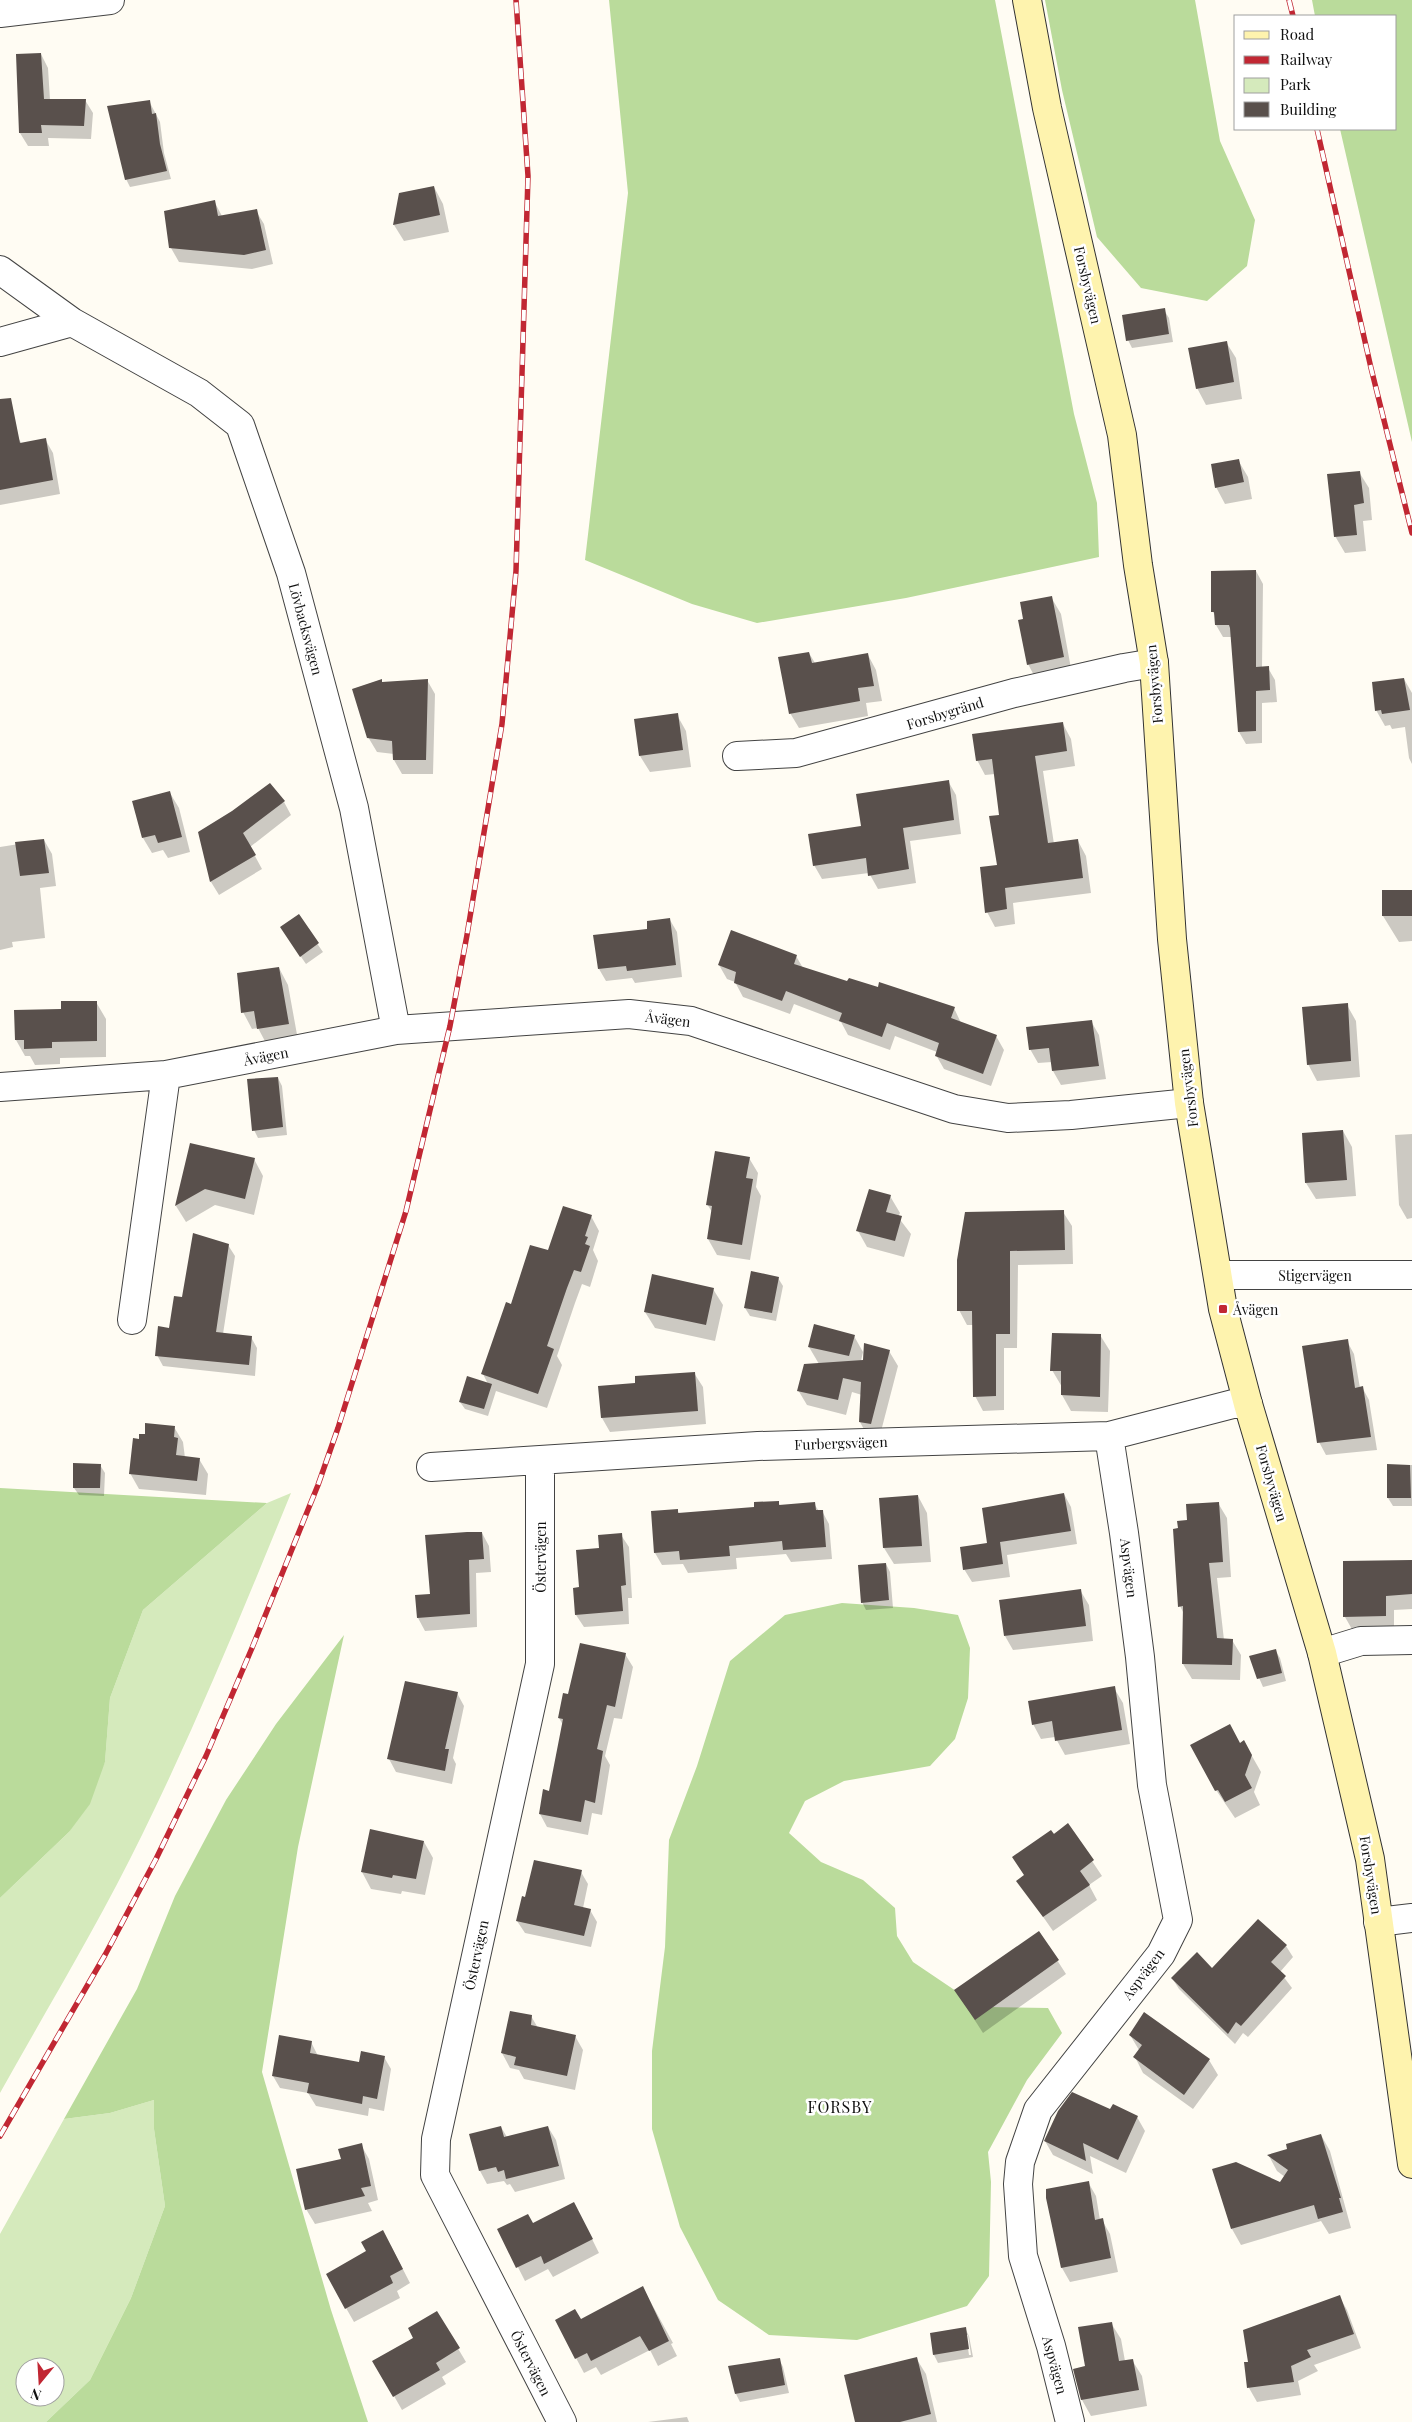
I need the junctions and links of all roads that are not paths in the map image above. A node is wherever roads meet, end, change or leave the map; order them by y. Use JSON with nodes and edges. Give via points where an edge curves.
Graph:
{"nodes":[{"id":1,"x":110,"y":0,"type":"edge"},
{"id":2,"x":1027,"y":0,"type":"edge"},
{"id":3,"x":0,"y":13,"type":"edge"},
{"id":4,"x":0,"y":270,"type":"edge"},
{"id":5,"x":72,"y":322,"type":"junction"},
{"id":6,"x":0,"y":342,"type":"edge"},
{"id":7,"x":1154,"y":663,"type":"junction"},
{"id":8,"x":737,"y":756,"type":"dead end"},
{"id":9,"x":396,"y":1030,"type":"junction"},
{"id":10,"x":166,"y":1075,"type":"junction"},
{"id":11,"x":0,"y":1087,"type":"edge"},
{"id":12,"x":1189,"y":1103,"type":"junction"},
{"id":13,"x":1218,"y":1275,"type":"junction"},
{"id":14,"x":1412,"y":1275,"type":"edge"},
{"id":15,"x":132,"y":1320,"type":"dead end"},
{"id":16,"x":1248,"y":1404,"type":"junction"},
{"id":17,"x":1109,"y":1436,"type":"junction"},
{"id":18,"x":540,"y":1460,"type":"junction"},
{"id":19,"x":431,"y":1467,"type":"dead end"},
{"id":20,"x":1412,"y":1640,"type":"edge"},
{"id":21,"x":1322,"y":1653,"type":"junction"},
{"id":22,"x":1412,"y":1918,"type":"edge"},
{"id":23,"x":1378,"y":1922,"type":"junction"},
{"id":24,"x":1408,"y":2103,"type":"edge"},
{"id":25,"x":1412,"y":2164,"type":"edge"},
{"id":26,"x":562,"y":2422,"type":"edge"},
{"id":27,"x":1070,"y":2422,"type":"edge"}],
"edges":[{"from":1,"to":3,"type":"street"},
{"from":2,"to":7,"type":"street","name":"Forsbyvägen","via":[[1047,108],[1122,435]]},
{"from":4,"to":5,"type":"street","name":"Lövbacksvägen"},
{"from":5,"to":6,"type":"street"},
{"from":5,"to":9,"type":"street","name":"Lövbacksvägen","via":[[199,393],[240,425],[291,573],[354,808]]},
{"from":7,"to":8,"type":"street","name":"Forsbygränd","via":[[1014,693],[796,753]]},
{"from":7,"to":12,"type":"street","name":"Forsbyvägen","via":[[1172,940]]},
{"from":9,"to":10,"type":"street","name":"Åvägen"},
{"from":9,"to":12,"type":"street","name":"Åvägen","via":[[629,1014],[691,1021],[954,1109],[1008,1118]]},
{"from":10,"to":11,"type":"street","name":"Åvägen"},
{"from":10,"to":15,"type":"street"},
{"from":12,"to":13,"type":"street","name":"Forsbyvägen"},
{"from":13,"to":14,"type":"street","name":"Stigervägen"},
{"from":13,"to":16,"type":"street","name":"Forsbyvägen","via":[[1223,1309]]},
{"from":16,"to":17,"type":"street","name":"Furbergsvägen","via":[[1233,1404]]},
{"from":16,"to":21,"type":"street","name":"Forsbyvägen"},
{"from":17,"to":18,"type":"street","name":"Furbergsvägen","via":[[758,1446]]},
{"from":17,"to":27,"type":"street","name":"Aspvägen","via":[[1140,1657],[1152,1785],[1178,1920],[1161,1954],[1038,2110],[1020,2162],[1018,2184],[1023,2256]]},
{"from":18,"to":19,"type":"street","name":"Furbergsvägen"},
{"from":18,"to":26,"type":"street","name":"Östervägen","via":[[540,1664],[436,2139],[435,2175]]},
{"from":20,"to":21,"type":"street","via":[[1361,1642]]},
{"from":21,"to":23,"type":"street","name":"Forsbyvägen","via":[[1370,1859]]},
{"from":22,"to":23,"type":"street"},
{"from":23,"to":24,"type":"street","name":"Forsbyvägen"},
{"from":24,"to":25,"type":"street","name":"Forsbyvägen"}]}
